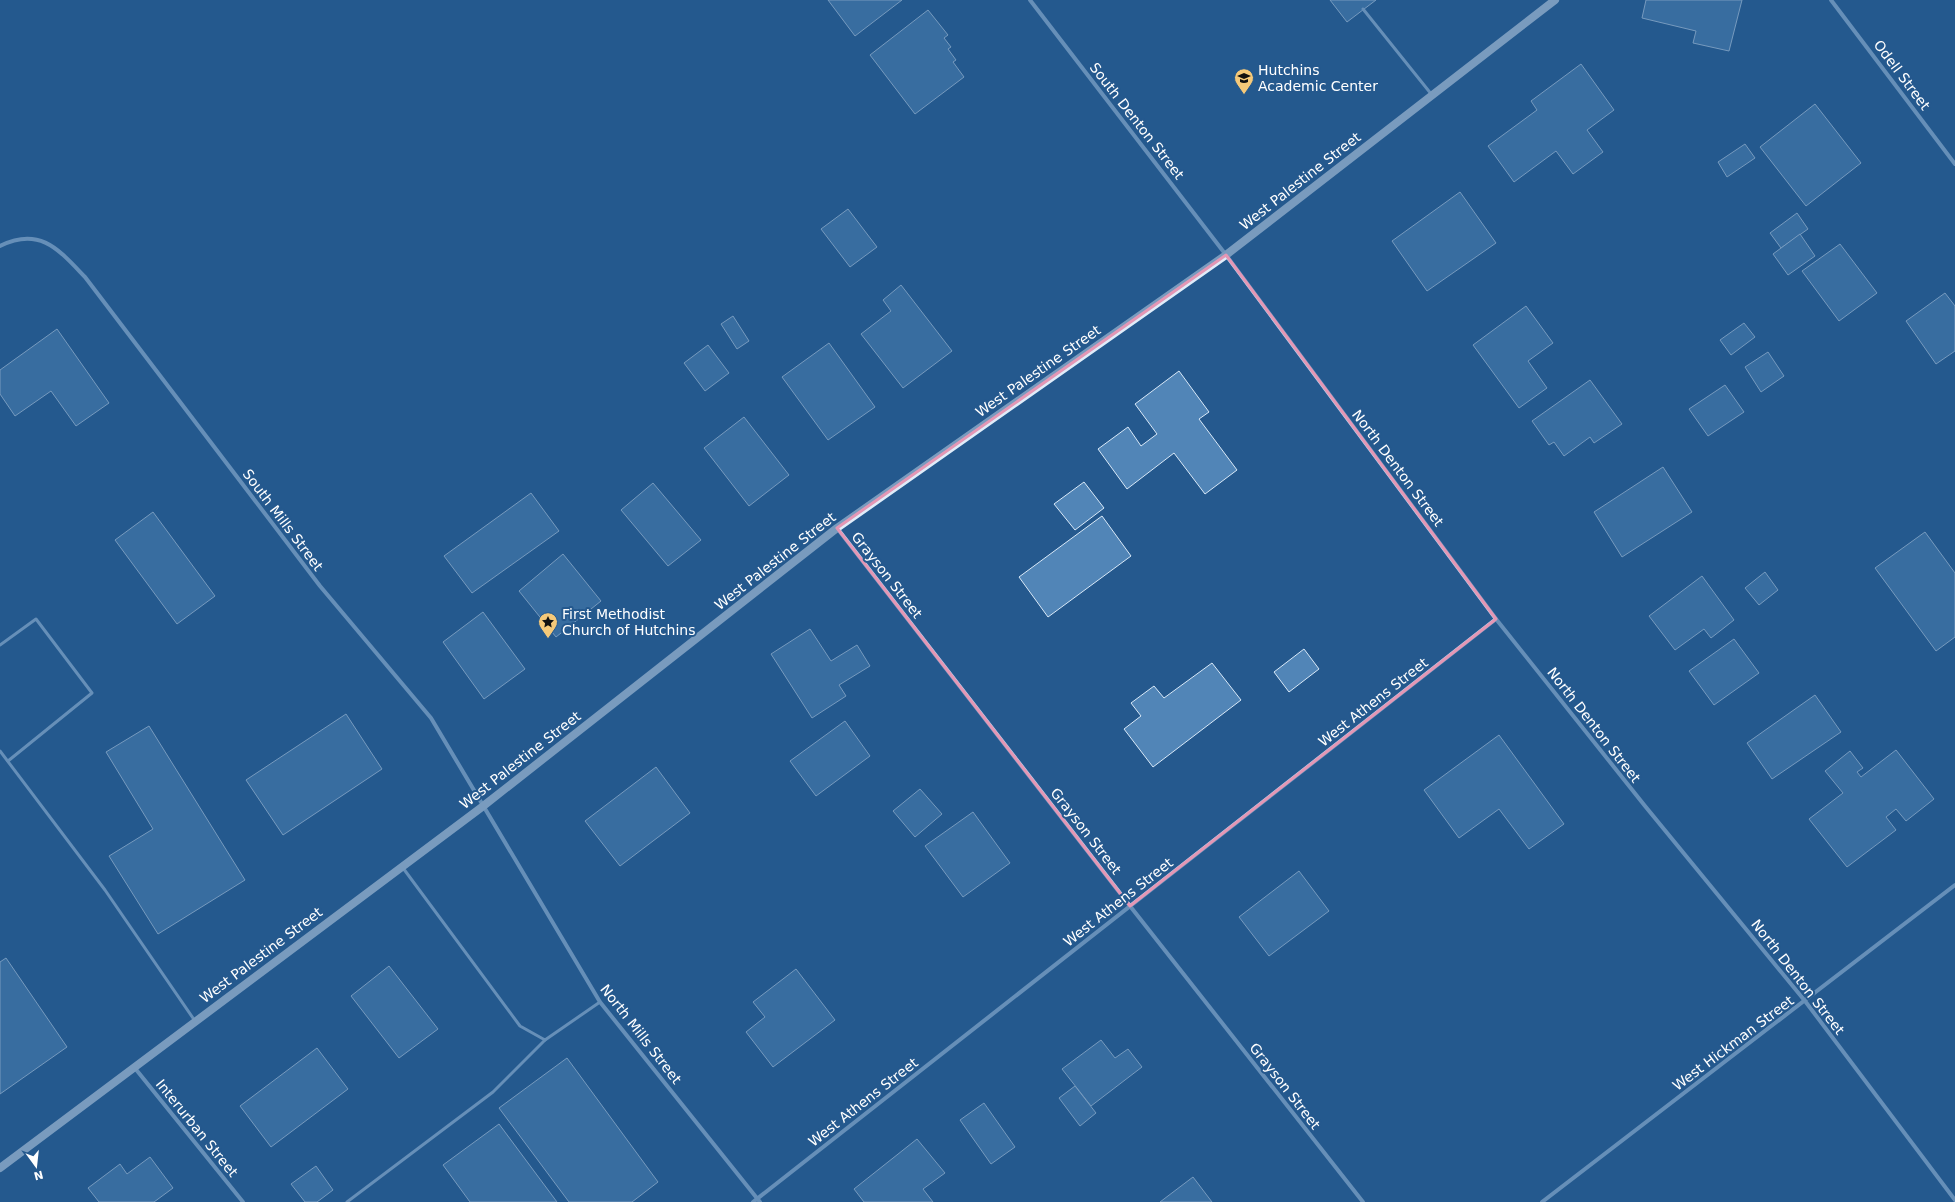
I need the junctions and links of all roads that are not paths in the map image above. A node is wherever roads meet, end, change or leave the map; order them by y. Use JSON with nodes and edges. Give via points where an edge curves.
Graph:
{"nodes":[{"id":1,"x":1030,"y":0,"type":"edge"},
{"id":2,"x":1555,"y":0,"type":"edge"},
{"id":3,"x":1831,"y":0,"type":"edge"},
{"id":4,"x":1363,"y":10,"type":"dead end"},
{"id":5,"x":1432,"y":95,"type":"junction"},
{"id":6,"x":1955,"y":164,"type":"edge"},
{"id":7,"x":0,"y":246,"type":"edge"},
{"id":8,"x":1226,"y":255,"type":"junction"},
{"id":9,"x":837,"y":528,"type":"junction"},
{"id":10,"x":1496,"y":618,"type":"junction"},
{"id":11,"x":0,"y":645,"type":"edge"},
{"id":12,"x":0,"y":751,"type":"edge"},
{"id":13,"x":8,"y":761,"type":"junction"},
{"id":14,"x":482,"y":807,"type":"junction"},
{"id":15,"x":402,"y":867,"type":"junction"},
{"id":16,"x":1955,"y":885,"type":"edge"},
{"id":17,"x":1130,"y":906,"type":"junction"},
{"id":18,"x":600,"y":1002,"type":"junction"},
{"id":19,"x":1805,"y":1002,"type":"junction"},
{"id":20,"x":195,"y":1021,"type":"junction"},
{"id":21,"x":545,"y":1040,"type":"junction"},
{"id":22,"x":134,"y":1067,"type":"junction"},
{"id":23,"x":0,"y":1168,"type":"edge"},
{"id":24,"x":759,"y":1200,"type":"edge"},
{"id":25,"x":1955,"y":1200,"type":"edge"},
{"id":26,"x":243,"y":1202,"type":"edge"},
{"id":27,"x":347,"y":1202,"type":"edge"},
{"id":28,"x":753,"y":1202,"type":"edge"},
{"id":29,"x":1363,"y":1202,"type":"edge"},
{"id":30,"x":1542,"y":1202,"type":"edge"}],
"edges":[{"from":1,"to":8,"type":"street","name":"South Denton Street"},
{"from":2,"to":5,"type":"street","name":"West Palestine Street"},
{"from":3,"to":6,"type":"street","name":"Odell Street"},
{"from":4,"to":5,"type":"lane"},
{"from":5,"to":8,"type":"street","name":"West Palestine Street"},
{"from":7,"to":14,"type":"street","name":"South Mills Street","via":[[8,242],[38,238],[59,250],[85,277],[320,586],[431,718]]},
{"from":8,"to":9,"type":"street","name":"West Palestine Street"},
{"from":8,"to":10,"type":"street","name":"North Denton Street"},
{"from":9,"to":14,"type":"street","name":"West Palestine Street"},
{"from":9,"to":17,"type":"street","name":"Grayson Street"},
{"from":10,"to":17,"type":"street","name":"West Athens Street"},
{"from":10,"to":19,"type":"street","name":"North Denton Street","via":[[1644,806]]},
{"from":11,"to":13,"type":"lane","via":[[36,619],[92,693]]},
{"from":12,"to":13,"type":"lane"},
{"from":13,"to":20,"type":"lane","via":[[105,890]]},
{"from":14,"to":15,"type":"street","name":"West Palestine Street"},
{"from":14,"to":18,"type":"street","name":"North Mills Street"},
{"from":15,"to":20,"type":"street","name":"West Palestine Street"},
{"from":15,"to":21,"type":"lane","via":[[520,1026]]},
{"from":16,"to":19,"type":"street","name":"West Hickman Street"},
{"from":17,"to":24,"type":"street","name":"West Athens Street"},
{"from":17,"to":29,"type":"street","name":"Grayson Street"},
{"from":18,"to":21,"type":"lane"},
{"from":18,"to":24,"type":"street","name":"North Mills Street"},
{"from":19,"to":25,"type":"street","name":"North Denton Street"},
{"from":19,"to":30,"type":"street","name":"West Hickman Street"},
{"from":20,"to":22,"type":"street","name":"West Palestine Street"},
{"from":21,"to":27,"type":"lane","via":[[493,1092]]},
{"from":22,"to":23,"type":"street","name":"West Palestine Street"},
{"from":22,"to":26,"type":"street","name":"Interurban Street"},
{"from":24,"to":28,"type":"street","name":"West Athens Street"}]}
